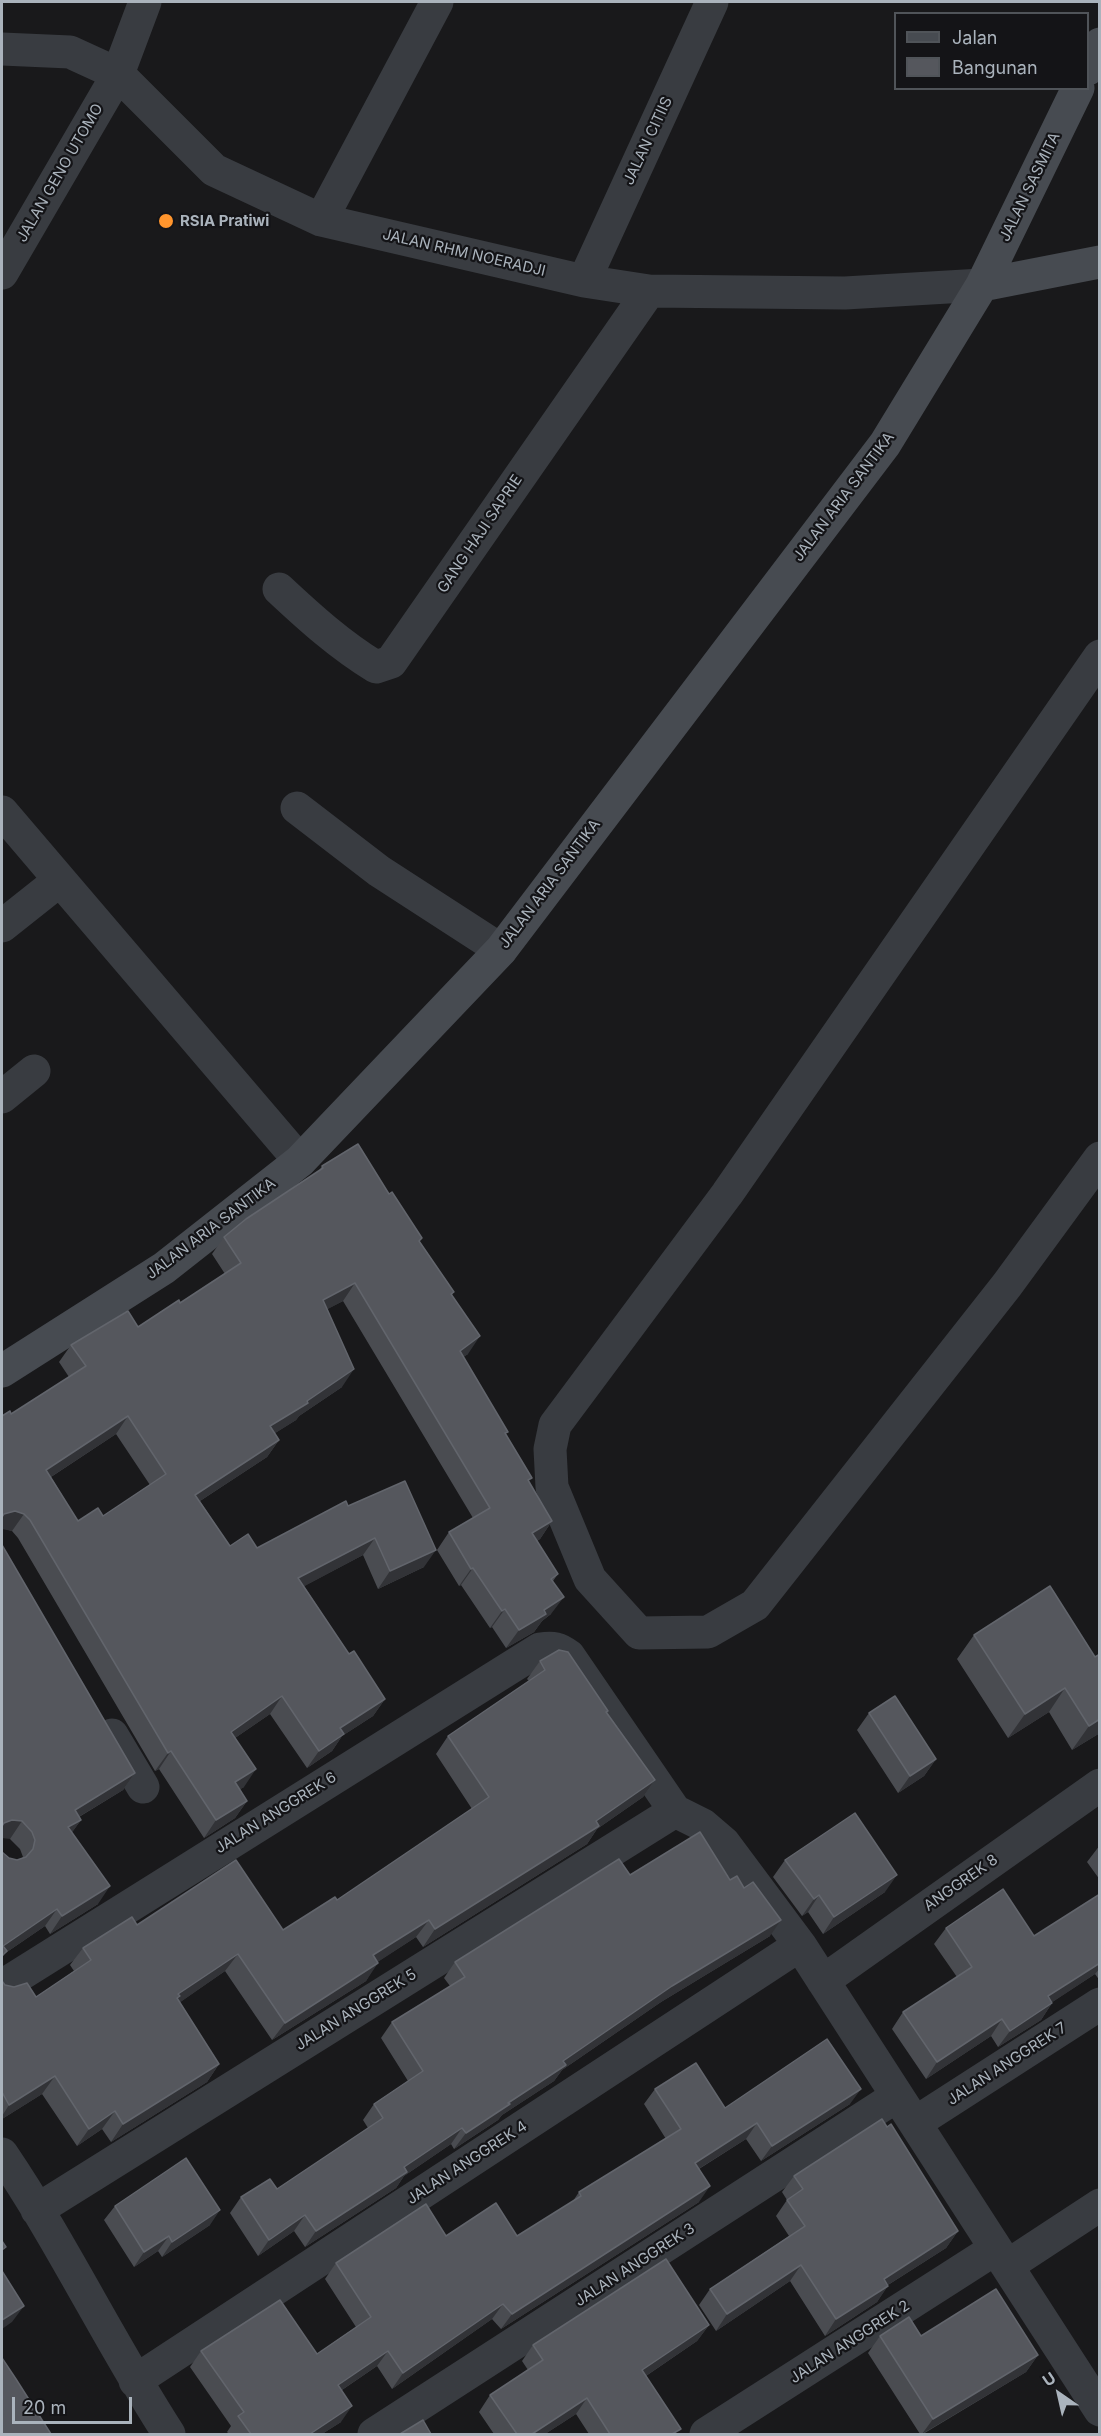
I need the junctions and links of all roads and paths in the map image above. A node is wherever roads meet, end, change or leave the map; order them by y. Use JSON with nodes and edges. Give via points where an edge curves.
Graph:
{"nodes":[{"id":1,"x":121,"y":2,"type":"edge"},
{"id":2,"x":145,"y":2,"type":"edge"},
{"id":3,"x":437,"y":2,"type":"edge"},
{"id":4,"x":712,"y":2,"type":"edge"},
{"id":5,"x":1100,"y":44,"type":"edge"},
{"id":6,"x":2,"y":49,"type":"edge"},
{"id":7,"x":1089,"y":67,"type":"edge"},
{"id":8,"x":110,"y":70,"type":"junction"},
{"id":9,"x":1077,"y":90,"type":"edge"},
{"id":10,"x":321,"y":220,"type":"junction"},
{"id":11,"x":1100,"y":262,"type":"edge"},
{"id":12,"x":2,"y":273,"type":"edge"},
{"id":13,"x":584,"y":281,"type":"junction"},
{"id":14,"x":982,"y":285,"type":"junction"},
{"id":15,"x":648,"y":291,"type":"junction"},
{"id":16,"x":279,"y":589,"type":"dead end"},
{"id":17,"x":1100,"y":656,"type":"edge"},
{"id":18,"x":297,"y":808,"type":"dead end"},
{"id":19,"x":5,"y":823,"type":"edge"},
{"id":20,"x":60,"y":880,"type":"junction"},
{"id":21,"x":2,"y":926,"type":"edge"},
{"id":22,"x":501,"y":950,"type":"junction"},
{"id":23,"x":34,"y":1071,"type":"dead end"},
{"id":24,"x":2,"y":1097,"type":"edge"},
{"id":25,"x":1100,"y":1158,"type":"edge"},
{"id":26,"x":300,"y":1161,"type":"junction"},
{"id":27,"x":2,"y":1371,"type":"edge"},
{"id":28,"x":94,"y":1706,"type":"edge"},
{"id":29,"x":1100,"y":1785,"type":"edge"},
{"id":30,"x":143,"y":1787,"type":"dead end"},
{"id":31,"x":675,"y":1811,"type":"junction"},
{"id":32,"x":800,"y":1945,"type":"junction"},
{"id":33,"x":823,"y":1982,"type":"junction"},
{"id":34,"x":2,"y":1986,"type":"edge"},
{"id":35,"x":1100,"y":2004,"type":"edge"},
{"id":36,"x":897,"y":2096,"type":"junction"},
{"id":37,"x":915,"y":2123,"type":"junction"},
{"id":38,"x":2,"y":2154,"type":"edge"},
{"id":39,"x":1100,"y":2205,"type":"edge"},
{"id":40,"x":37,"y":2210,"type":"junction"},
{"id":41,"x":1001,"y":2258,"type":"junction"},
{"id":42,"x":135,"y":2381,"type":"junction"},
{"id":43,"x":1100,"y":2410,"type":"edge"},
{"id":44,"x":169,"y":2434,"type":"edge"},
{"id":45,"x":374,"y":2434,"type":"edge"},
{"id":46,"x":706,"y":2434,"type":"edge"}],
"edges":[{"from":1,"to":8,"type":"street"},
{"from":2,"to":8,"type":"street"},
{"from":3,"to":10,"type":"street"},
{"from":4,"to":13,"type":"street","name":"JALAN CITIIS"},
{"from":5,"to":7,"type":"street"},
{"from":6,"to":8,"type":"street","name":"JALAN RHM NOERADJI","via":[[70,52]]},
{"from":8,"to":10,"type":"street","name":"JALAN RHM NOERADJI","via":[[214,170]]},
{"from":8,"to":12,"type":"street","name":"JALAN GENO UTOMO"},
{"from":9,"to":14,"type":"street","name":"JALAN SASMITA"},
{"from":10,"to":13,"type":"street","name":"JALAN RHM NOERADJI"},
{"from":11,"to":14,"type":"street"},
{"from":13,"to":15,"type":"street","name":"JALAN RHM NOERADJI"},
{"from":14,"to":15,"type":"street","name":"JALAN RHM NOERADJI","via":[[845,293]]},
{"from":14,"to":22,"type":"street","name":"JALAN ARIA SANTIKA","via":[[885,444]]},
{"from":15,"to":16,"type":"street","name":"GANG HAJI SAPRIE","via":[[391,662],[376,667],[357,655]]},
{"from":17,"to":25,"type":"street","via":[[727,1194],[555,1425],[550,1449],[552,1487],[590,1579],[639,1633],[708,1632],[755,1605],[1007,1286]]},
{"from":18,"to":22,"type":"street","via":[[380,871]]},
{"from":19,"to":20,"type":"street"},
{"from":20,"to":21,"type":"street"},
{"from":20,"to":26,"type":"street"},
{"from":22,"to":26,"type":"street","name":"JALAN ARIA SANTIKA"},
{"from":23,"to":24,"type":"street"},
{"from":26,"to":27,"type":"street","name":"JALAN ARIA SANTIKA","via":[[164,1268]]},
{"from":28,"to":30,"type":"street"},
{"from":29,"to":33,"type":"street","name":"ANGGREK 8"},
{"from":31,"to":32,"type":"street","via":[[703,1825],[724,1843]]},
{"from":31,"to":34,"type":"street","name":"JALAN ANGGREK 6","via":[[569,1656],[554,1647],[540,1649]]},
{"from":31,"to":40,"type":"street","name":"JALAN ANGGREK 5"},
{"from":32,"to":33,"type":"street"},
{"from":32,"to":42,"type":"street","name":"JALAN ANGGREK 4"},
{"from":33,"to":36,"type":"street"},
{"from":35,"to":37,"type":"street","name":"JALAN ANGGREK 7"},
{"from":36,"to":37,"type":"street"},
{"from":36,"to":45,"type":"street","name":"JALAN ANGGREK 3"},
{"from":37,"to":41,"type":"street"},
{"from":38,"to":40,"type":"street"},
{"from":39,"to":41,"type":"street","name":"JALAN ANGGREK 2"},
{"from":40,"to":42,"type":"street"},
{"from":41,"to":43,"type":"street"},
{"from":41,"to":46,"type":"street","name":"JALAN ANGGREK 2"},
{"from":42,"to":44,"type":"street"}]}
